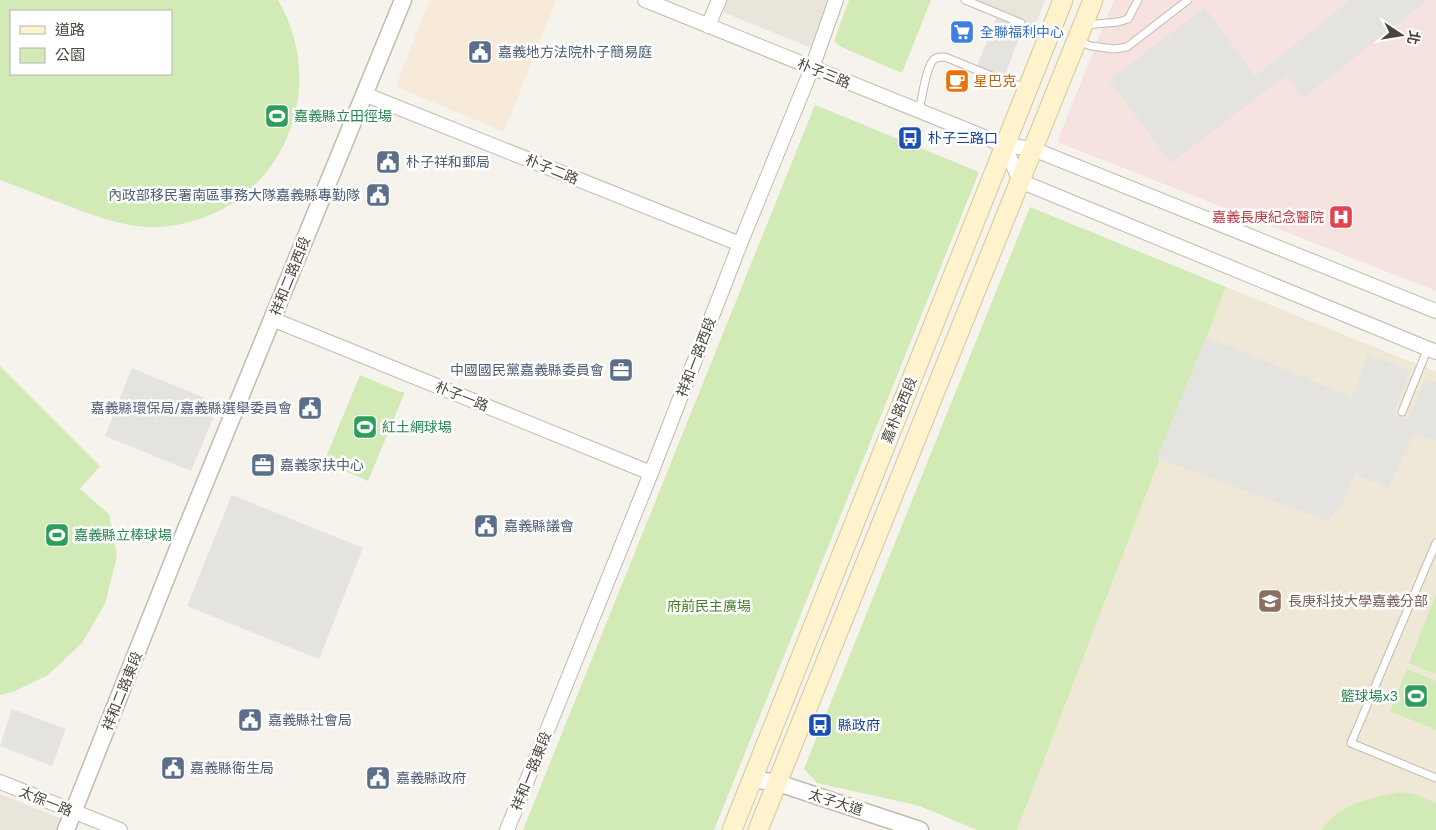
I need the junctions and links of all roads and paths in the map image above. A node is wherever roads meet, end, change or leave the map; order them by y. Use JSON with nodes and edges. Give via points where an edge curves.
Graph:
{"nodes":[{"id":1,"x":402,"y":0,"type":"edge"},
{"id":2,"x":645,"y":0,"type":"edge"},
{"id":3,"x":719,"y":0,"type":"edge"},
{"id":4,"x":836,"y":0,"type":"edge"},
{"id":5,"x":965,"y":0,"type":"edge"},
{"id":6,"x":1063,"y":0,"type":"edge"},
{"id":7,"x":1093,"y":0,"type":"edge"},
{"id":8,"x":1138,"y":0,"type":"edge"},
{"id":9,"x":1188,"y":0,"type":"edge"},
{"id":10,"x":1021,"y":23,"type":"dead end"},
{"id":11,"x":708,"y":26,"type":"junction"},
{"id":12,"x":1079,"y":33,"type":"junction"},
{"id":13,"x":812,"y":68,"type":"junction"},
{"id":14,"x":1028,"y":87,"type":"junction"},
{"id":15,"x":364,"y":94,"type":"junction"},
{"id":16,"x":919,"y":111,"type":"junction"},
{"id":17,"x":1004,"y":145,"type":"junction"},
{"id":18,"x":1033,"y":149,"type":"junction"},
{"id":19,"x":1020,"y":181,"type":"junction"},
{"id":20,"x":740,"y":244,"type":"junction"},
{"id":21,"x":1436,"y":311,"type":"edge"},
{"id":22,"x":272,"y":319,"type":"junction"},
{"id":23,"x":1432,"y":350,"type":"edge"},
{"id":24,"x":1402,"y":412,"type":"dead end"},
{"id":25,"x":651,"y":473,"type":"junction"},
{"id":26,"x":1436,"y":543,"type":"edge"},
{"id":27,"x":177,"y":551,"type":"joint"},
{"id":28,"x":554,"y":713,"type":"joint"},
{"id":29,"x":1436,"y":778,"type":"edge"},
{"id":30,"x":752,"y":780,"type":"junction"},
{"id":31,"x":0,"y":782,"type":"edge"},
{"id":32,"x":778,"y":783,"type":"junction"},
{"id":33,"x":73,"y":812,"type":"junction"},
{"id":34,"x":734,"y":825,"type":"edge"},
{"id":35,"x":761,"y":829,"type":"edge"},
{"id":36,"x":66,"y":830,"type":"edge"},
{"id":37,"x":120,"y":830,"type":"edge"},
{"id":38,"x":507,"y":830,"type":"edge"},
{"id":39,"x":920,"y":830,"type":"edge"}],
"edges":[{"from":1,"to":15,"type":"street","name":"祥和二路西段"},
{"from":2,"to":11,"type":"street","name":"朴子三路"},
{"from":3,"to":11,"type":"street"},
{"from":4,"to":13,"type":"street","name":"祥和一路西段"},
{"from":5,"to":10,"type":"lane"},
{"from":6,"to":14,"type":"main road","name":"嘉朴路西段"},
{"from":7,"to":12,"type":"main road","name":"嘉朴路西段"},
{"from":8,"to":12,"type":"lane","via":[[1128,19]]},
{"from":9,"to":12,"type":"lane","via":[[1127,47],[1091,46]]},
{"from":11,"to":13,"type":"street","name":"朴子三路"},
{"from":12,"to":18,"type":"main road","name":"嘉朴路西段"},
{"from":13,"to":16,"type":"street","name":"朴子三路"},
{"from":13,"to":20,"type":"street","name":"祥和一路西段"},
{"from":14,"to":16,"type":"lane","via":[[937,57],[929,68]]},
{"from":14,"to":17,"type":"main road","name":"嘉朴路西段"},
{"from":15,"to":20,"type":"street","name":"朴子二路"},
{"from":15,"to":22,"type":"street","name":"祥和二路西段"},
{"from":16,"to":17,"type":"street","name":"朴子三路"},
{"from":17,"to":18,"type":"street","name":"朴子三路"},
{"from":17,"to":19,"type":"street"},
{"from":17,"to":30,"type":"main road","name":"嘉朴路西段"},
{"from":18,"to":19,"type":"main road","name":"嘉朴路西段"},
{"from":18,"to":21,"type":"street","name":"朴子三路"},
{"from":19,"to":23,"type":"street"},
{"from":19,"to":32,"type":"main road","name":"嘉朴路西段"},
{"from":20,"to":25,"type":"street","name":"祥和一路西段"},
{"from":22,"to":25,"type":"street","name":"朴子一路"},
{"from":22,"to":27,"type":"street","name":"祥和二路西段"},
{"from":23,"to":24,"type":"lane"},
{"from":25,"to":28,"type":"street","name":"祥和一路西段"},
{"from":26,"to":29,"type":"lane","via":[[1351,743]]},
{"from":27,"to":33,"type":"street","name":"祥和二路東段"},
{"from":28,"to":38,"type":"street","name":"祥和一路東段"},
{"from":30,"to":32,"type":"street","name":"太子大道"},
{"from":30,"to":34,"type":"main road","name":"嘉朴路西段"},
{"from":31,"to":33,"type":"street","name":"太保一路"},
{"from":32,"to":35,"type":"main road","name":"嘉朴路西段"},
{"from":32,"to":39,"type":"street","name":"太子大道"},
{"from":33,"to":36,"type":"street","name":"祥和二路東段"},
{"from":33,"to":37,"type":"street","name":"太保一路"},
{"from":34,"to":35,"type":"street"}]}
